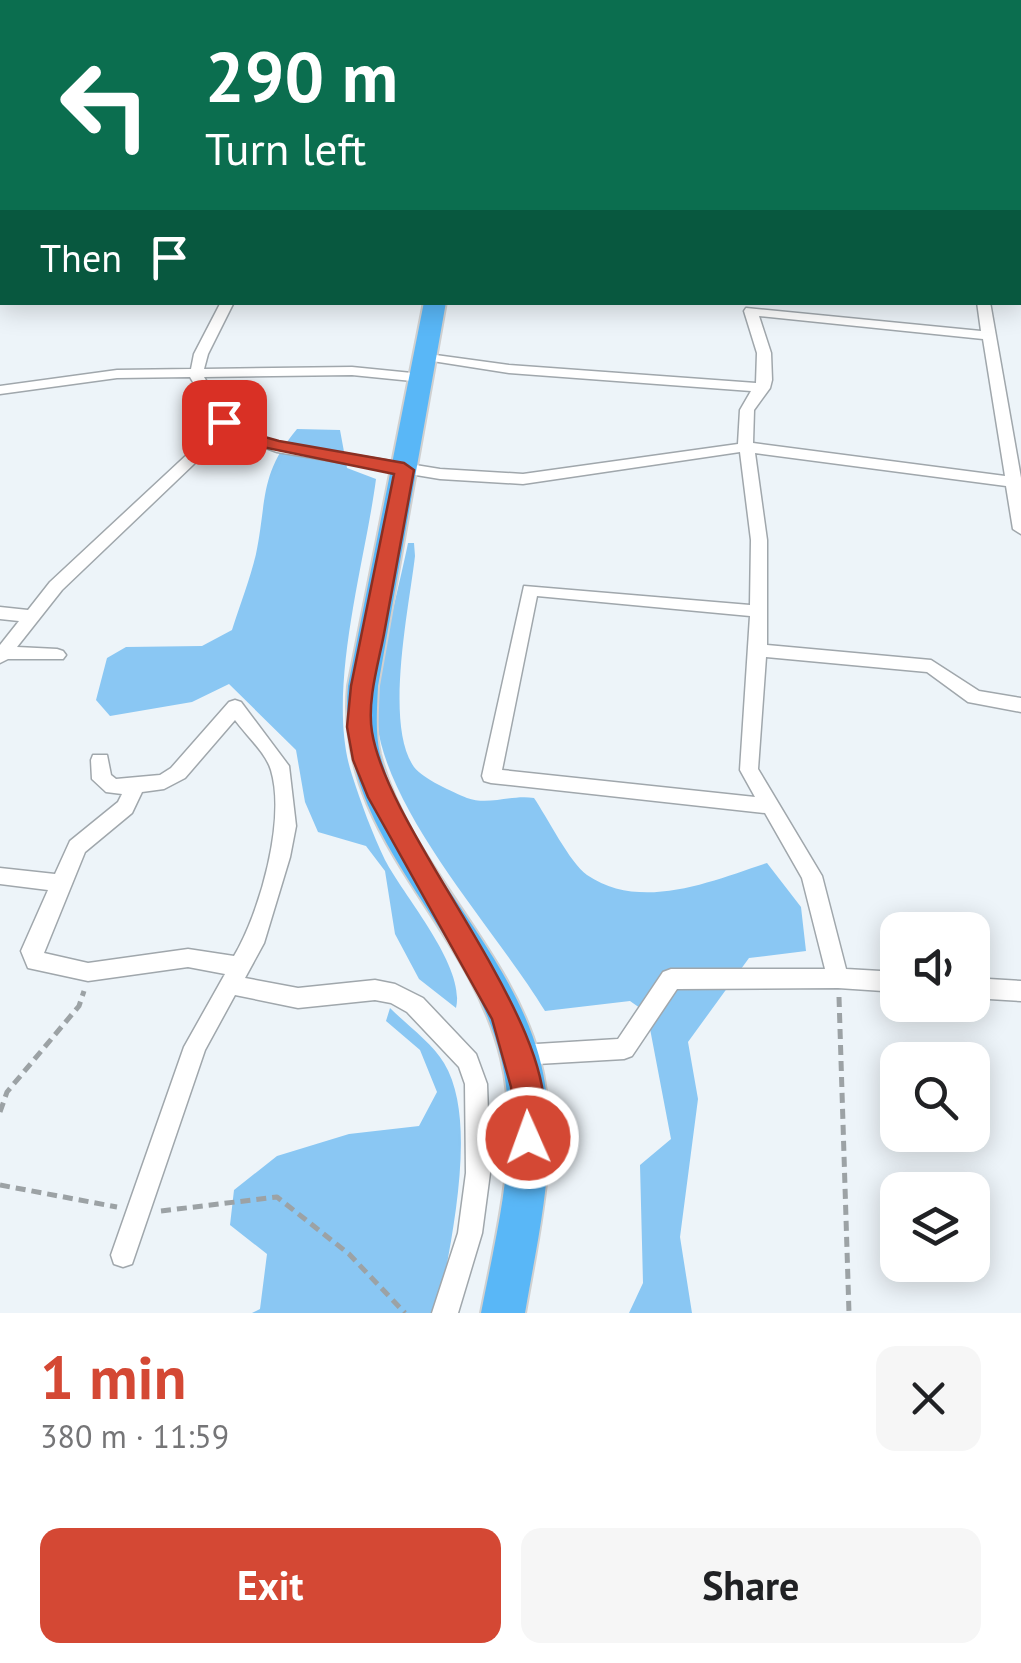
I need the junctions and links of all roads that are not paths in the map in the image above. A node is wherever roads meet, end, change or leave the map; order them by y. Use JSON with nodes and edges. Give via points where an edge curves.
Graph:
{"nodes":[{"id":1,"x":226,"y":305,"type":"edge"},
{"id":2,"x":435,"y":305,"type":"edge"},
{"id":3,"x":983,"y":305,"type":"edge"},
{"id":4,"x":988,"y":336,"type":"junction"},
{"id":5,"x":424,"y":367,"type":"junction"},
{"id":6,"x":196,"y":375,"type":"junction"},
{"id":7,"x":763,"y":388,"type":"junction"},
{"id":8,"x":0,"y":390,"type":"edge"},
{"id":9,"x":229,"y":430,"type":"junction"},
{"id":10,"x":746,"y":446,"type":"junction"},
{"id":11,"x":404,"y":470,"type":"junction"},
{"id":12,"x":1018,"y":482,"type":"edge"},
{"id":13,"x":1021,"y":529,"type":"edge"},
{"id":14,"x":756,"y":611,"type":"junction"},
{"id":15,"x":0,"y":614,"type":"edge"},
{"id":16,"x":30,"y":616,"type":"junction"},
{"id":17,"x":758,"y":650,"type":"junction"},
{"id":18,"x":2,"y":655,"type":"edge"},
{"id":19,"x":57,"y":656,"type":"dead end"},
{"id":20,"x":1021,"y":705,"type":"edge"},
{"id":21,"x":100,"y":760,"type":"dead end"},
{"id":22,"x":134,"y":788,"type":"junction"},
{"id":23,"x":768,"y":806,"type":"junction"},
{"id":24,"x":0,"y":876,"type":"edge"},
{"id":25,"x":60,"y":883,"type":"junction"},
{"id":26,"x":236,"y":976,"type":"junction"},
{"id":27,"x":838,"y":978,"type":"junction"},
{"id":28,"x":880,"y":981,"type":"edge"},
{"id":29,"x":990,"y":989,"type":"edge"},
{"id":30,"x":1021,"y":992,"type":"edge"},
{"id":31,"x":520,"y":1055,"type":"junction"},
{"id":32,"x":123,"y":1255,"type":"dead end"},
{"id":33,"x":445,"y":1313,"type":"edge"},
{"id":34,"x":502,"y":1313,"type":"edge"}],
"edges":[{"from":1,"to":6,"type":"street","via":[[209,332]]},
{"from":2,"to":5,"type":"highway"},
{"from":3,"to":4,"type":"street"},
{"from":4,"to":7,"type":"street","via":[[751,311],[764,353]]},
{"from":4,"to":12,"type":"street"},
{"from":5,"to":6,"type":"street"},
{"from":5,"to":7,"type":"street"},
{"from":5,"to":11,"type":"highway"},
{"from":6,"to":8,"type":"street","via":[[98,374]]},
{"from":6,"to":9,"type":"street"},
{"from":7,"to":10,"type":"street","via":[[746,410]]},
{"from":9,"to":11,"type":"street","via":[[277,447]]},
{"from":9,"to":16,"type":"street"},
{"from":10,"to":11,"type":"street","via":[[523,479]]},
{"from":10,"to":12,"type":"street"},
{"from":10,"to":14,"type":"street","via":[[759,540]]},
{"from":11,"to":31,"type":"highway","via":[[359,727],[380,797],[484,973]]},
{"from":12,"to":13,"type":"street"},
{"from":14,"to":17,"type":"street"},
{"from":14,"to":23,"type":"street","via":[[530,590],[491,776]]},
{"from":15,"to":16,"type":"street"},
{"from":16,"to":18,"type":"street"},
{"from":17,"to":20,"type":"street","via":[[931,666],[974,697]]},
{"from":17,"to":23,"type":"street","via":[[749,770]]},
{"from":18,"to":19,"type":"street"},
{"from":21,"to":22,"type":"street","via":[[102,779]]},
{"from":22,"to":25,"type":"street","via":[[121,814],[87,834]]},
{"from":22,"to":26,"type":"street","via":[[178,773],[235,708],[280,766],[286,826],[280,857]]},
{"from":23,"to":27,"type":"street","via":[[812,876]]},
{"from":24,"to":25,"type":"street"},
{"from":25,"to":26,"type":"street","via":[[32,951],[36,961],[88,972],[188,958]]},
{"from":26,"to":32,"type":"street","via":[[195,1047]]},
{"from":26,"to":33,"type":"street","via":[[298,998],[395,994],[415,1005],[468,1061],[476,1084],[478,1173],[470,1233]]},
{"from":27,"to":28,"type":"street"},
{"from":27,"to":31,"type":"street","via":[[671,979],[624,1049]]},
{"from":29,"to":30,"type":"street"},
{"from":31,"to":34,"type":"highway","via":[[528,1138]]}]}
